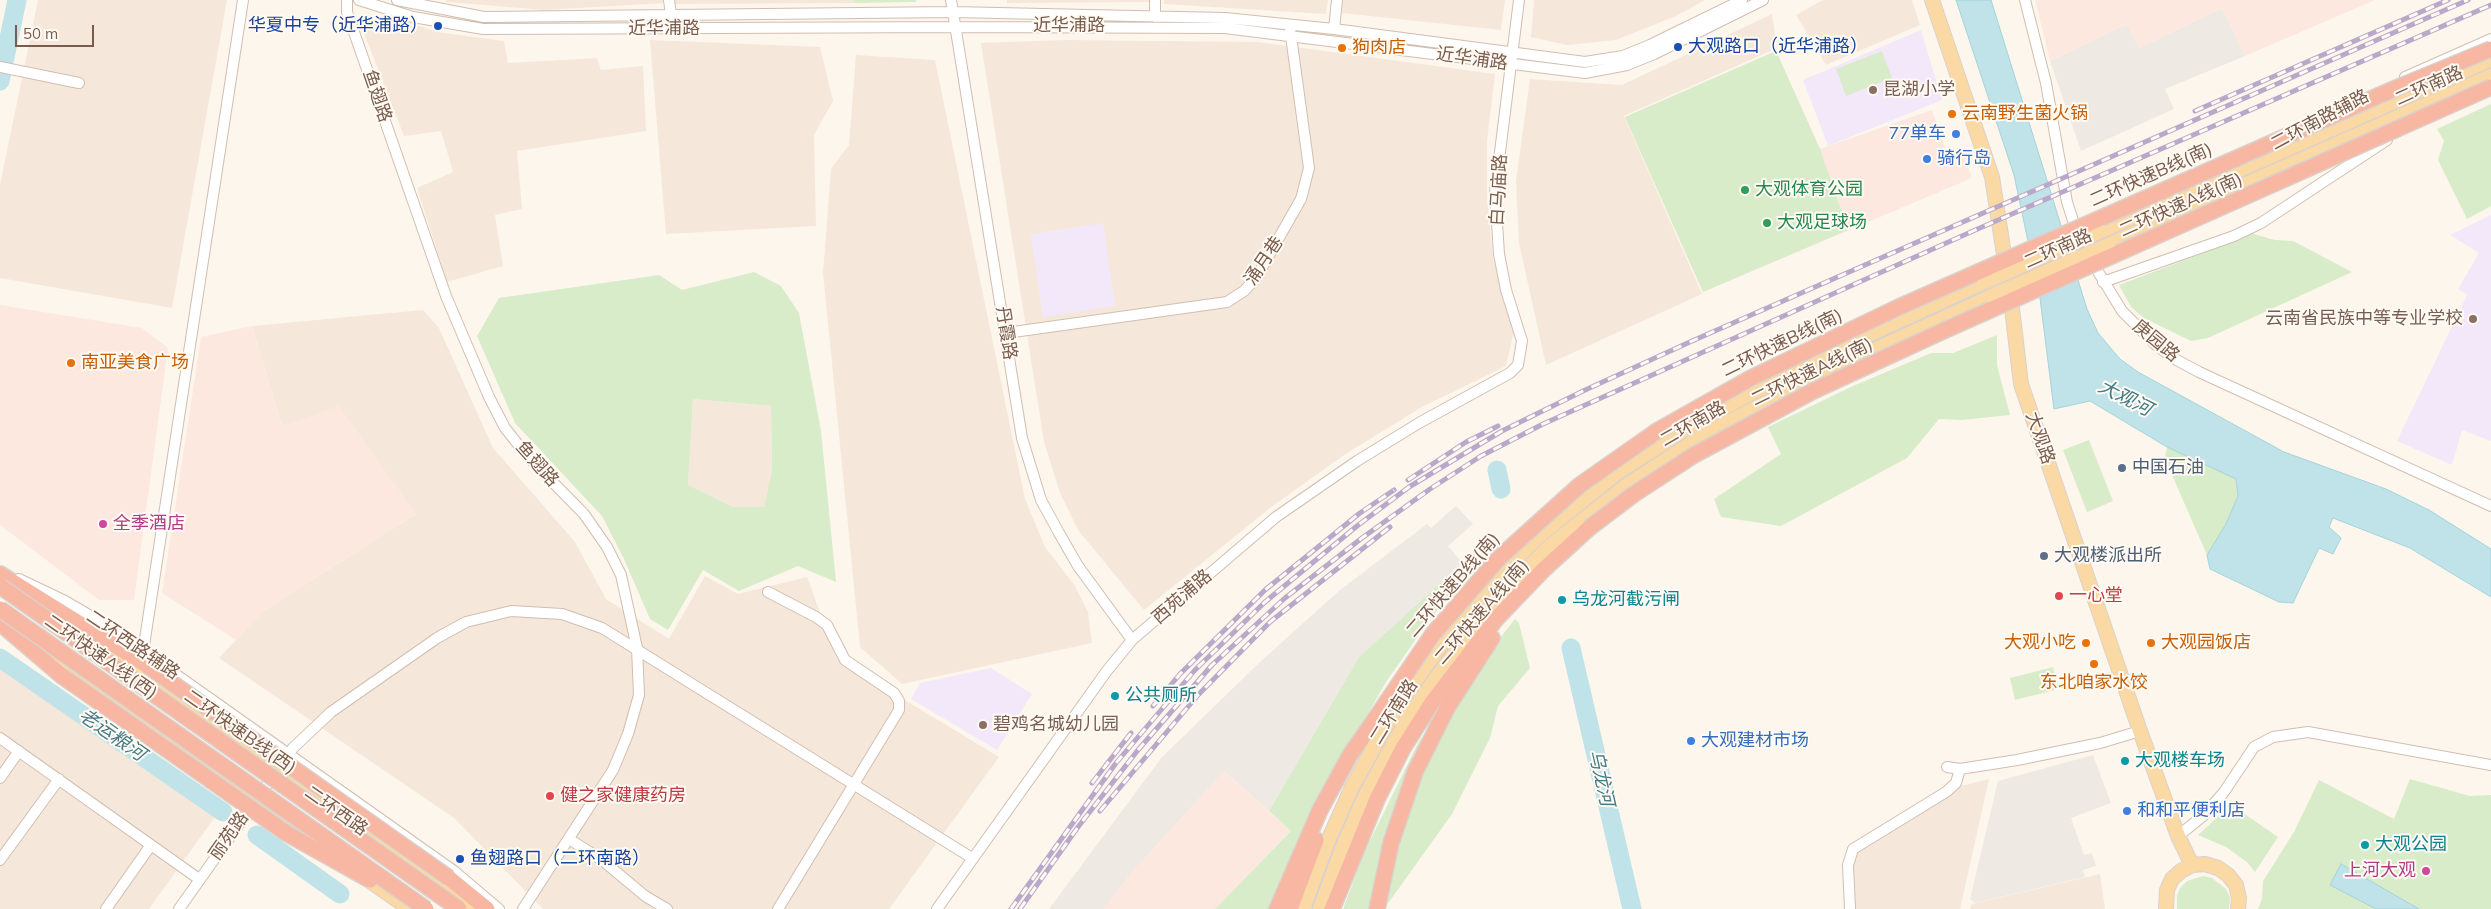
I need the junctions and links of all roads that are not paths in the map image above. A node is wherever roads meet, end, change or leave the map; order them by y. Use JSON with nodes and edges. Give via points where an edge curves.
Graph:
{"nodes":[{"id":1,"x":243,"y":0,"type":"edge"},
{"id":2,"x":347,"y":0,"type":"edge"},
{"id":3,"x":359,"y":0,"type":"edge"},
{"id":4,"x":396,"y":0,"type":"edge"},
{"id":5,"x":668,"y":0,"type":"edge"},
{"id":6,"x":951,"y":0,"type":"edge"},
{"id":7,"x":1155,"y":0,"type":"edge"},
{"id":8,"x":1337,"y":0,"type":"edge"},
{"id":9,"x":1519,"y":0,"type":"edge"},
{"id":10,"x":1742,"y":0,"type":"edge"},
{"id":11,"x":1763,"y":0,"type":"edge"},
{"id":12,"x":1932,"y":0,"type":"edge"},
{"id":13,"x":2025,"y":0,"type":"edge"},
{"id":14,"x":413,"y":2,"type":"edge"},
{"id":15,"x":953,"y":12,"type":"junction"},
{"id":16,"x":671,"y":15,"type":"junction"},
{"id":17,"x":1155,"y":17,"type":"junction"},
{"id":18,"x":955,"y":26,"type":"junction"},
{"id":19,"x":1334,"y":29,"type":"junction"},
{"id":20,"x":1290,"y":30,"type":"junction"},
{"id":21,"x":2491,"y":39,"type":"edge"},
{"id":22,"x":2491,"y":49,"type":"edge"},
{"id":23,"x":1513,"y":52,"type":"junction"},
{"id":24,"x":2491,"y":59,"type":"edge"},
{"id":25,"x":1512,"y":64,"type":"junction"},
{"id":26,"x":0,"y":67,"type":"edge"},
{"id":27,"x":2491,"y":76,"type":"edge"},
{"id":28,"x":79,"y":83,"type":"dead end"},
{"id":29,"x":2491,"y":87,"type":"edge"},
{"id":30,"x":2491,"y":94,"type":"edge"},
{"id":31,"x":2398,"y":134,"type":"junction"},
{"id":32,"x":2208,"y":184,"type":"junction"},
{"id":33,"x":2214,"y":198,"type":"junction"},
{"id":34,"x":2103,"y":282,"type":"junction"},
{"id":35,"x":1006,"y":333,"type":"junction"},
{"id":36,"x":1510,"y":373,"type":"joint"},
{"id":37,"x":2491,"y":506,"type":"edge"},
{"id":38,"x":1589,"y":528,"type":"junction"},
{"id":39,"x":0,"y":573,"type":"edge"},
{"id":40,"x":0,"y":586,"type":"edge"},
{"id":41,"x":768,"y":592,"type":"dead end"},
{"id":42,"x":0,"y":609,"type":"edge"},
{"id":43,"x":0,"y":622,"type":"edge"},
{"id":44,"x":1132,"y":640,"type":"junction"},
{"id":45,"x":637,"y":648,"type":"junction"},
{"id":46,"x":143,"y":652,"type":"junction"},
{"id":47,"x":1369,"y":728,"type":"junction"},
{"id":48,"x":2140,"y":731,"type":"junction"},
{"id":49,"x":0,"y":738,"type":"edge"},
{"id":50,"x":19,"y":751,"type":"junction"},
{"id":51,"x":288,"y":754,"type":"junction"},
{"id":52,"x":2491,"y":765,"type":"edge"},
{"id":53,"x":279,"y":767,"type":"junction"},
{"id":54,"x":1947,"y":767,"type":"dead end"},
{"id":55,"x":1960,"y":769,"type":"junction"},
{"id":56,"x":0,"y":778,"type":"edge"},
{"id":57,"x":58,"y":780,"type":"junction"},
{"id":58,"x":855,"y":785,"type":"junction"},
{"id":59,"x":255,"y":800,"type":"junction"},
{"id":60,"x":2178,"y":836,"type":"junction"},
{"id":61,"x":569,"y":839,"type":"junction"},
{"id":62,"x":151,"y":845,"type":"junction"},
{"id":63,"x":972,"y":858,"type":"junction"},
{"id":64,"x":0,"y":860,"type":"edge"},
{"id":65,"x":2192,"y":865,"type":"junction"},
{"id":66,"x":200,"y":879,"type":"junction"},
{"id":67,"x":106,"y":909,"type":"edge"},
{"id":68,"x":179,"y":909,"type":"edge"},
{"id":69,"x":410,"y":909,"type":"edge"},
{"id":70,"x":421,"y":909,"type":"edge"},
{"id":71,"x":426,"y":909,"type":"edge"},
{"id":72,"x":459,"y":909,"type":"edge"},
{"id":73,"x":476,"y":909,"type":"edge"},
{"id":74,"x":487,"y":909,"type":"edge"},
{"id":75,"x":499,"y":909,"type":"edge"},
{"id":76,"x":523,"y":909,"type":"edge"},
{"id":77,"x":667,"y":909,"type":"edge"},
{"id":78,"x":778,"y":909,"type":"edge"},
{"id":79,"x":937,"y":909,"type":"edge"},
{"id":80,"x":1276,"y":909,"type":"edge"},
{"id":81,"x":1290,"y":909,"type":"edge"},
{"id":82,"x":1303,"y":909,"type":"edge"},
{"id":83,"x":1320,"y":909,"type":"edge"},
{"id":84,"x":1332,"y":909,"type":"edge"},
{"id":85,"x":1376,"y":909,"type":"edge"},
{"id":86,"x":1850,"y":909,"type":"edge"},
{"id":87,"x":2166,"y":909,"type":"edge"},
{"id":88,"x":2238,"y":909,"type":"edge"}],
"edges":[{"from":1,"to":46,"type":"street"},
{"from":2,"to":45,"type":"street","name":"鱼翅路","via":[[347,12],[446,296],[489,397],[517,443],[584,514],[607,547],[621,575]]},
{"from":3,"to":18,"type":"street","name":"近华浦路","via":[[412,17],[483,29]]},
{"from":4,"to":14,"type":"street","name":"近华浦路"},
{"from":5,"to":16,"type":"street"},
{"from":6,"to":15,"type":"street","name":"丹霞路"},
{"from":7,"to":17,"type":"street"},
{"from":8,"to":19,"type":"street"},
{"from":9,"to":23,"type":"street","name":"白马庙路"},
{"from":10,"to":23,"type":"street","name":"近华浦路","via":[[1624,56],[1585,62]]},
{"from":11,"to":25,"type":"street","name":"近华浦路","via":[[1627,65],[1585,73]]},
{"from":12,"to":48,"type":"main road","name":"大观路","via":[[1992,177],[2021,384]]},
{"from":13,"to":34,"type":"street","name":"庚园路","via":[[2046,83],[2067,202],[2080,242]]},
{"from":14,"to":16,"type":"street","name":"近华浦路","via":[[484,17]]},
{"from":15,"to":16,"type":"street","name":"近华浦路"},
{"from":15,"to":17,"type":"street","name":"近华浦路"},
{"from":15,"to":18,"type":"street","name":"丹霞路"},
{"from":17,"to":20,"type":"street","name":"近华浦路","via":[[1225,18]]},
{"from":18,"to":20,"type":"street","name":"近华浦路"},
{"from":18,"to":35,"type":"street","name":"丹霞路"},
{"from":19,"to":20,"type":"street","name":"近华浦路"},
{"from":19,"to":23,"type":"street","name":"近华浦路"},
{"from":20,"to":25,"type":"street","name":"近华浦路"},
{"from":20,"to":35,"type":"street","name":"涌月巷","via":[[1309,168],[1301,199],[1256,278],[1244,291],[1227,302]]},
{"from":21,"to":32,"type":"street","name":"二环南路辅路","via":[[2344,105]]},
{"from":22,"to":47,"type":"highway","name":"二环快速B线(南)","bridge":true,"via":[[1907,304],[1765,371],[1657,431],[1574,489],[1499,558],[1433,634]]},
{"from":23,"to":25,"type":"street","name":"白马庙路"},
{"from":24,"to":32,"type":"main road","name":"二环南路"},
{"from":25,"to":36,"type":"street","name":"白马庙路","via":[[1495,192],[1502,272],[1522,341],[1518,365]]},
{"from":26,"to":28,"type":"street"},
{"from":27,"to":33,"type":"main road","name":"二环南路"},
{"from":29,"to":38,"type":"highway","name":"二环快速A线(南)","bridge":true,"via":[[1829,384],[1694,455]]},
{"from":30,"to":31,"type":"street","name":"二环南路辅路"},
{"from":31,"to":33,"type":"street","name":"二环南路辅路"},
{"from":31,"to":34,"type":"street","via":[[2261,223],[2234,236]]},
{"from":32,"to":82,"type":"main road","name":"二环南路","bridge":true,"via":[[1825,355],[1698,421],[1602,483],[1529,545],[1459,620],[1395,709],[1352,787],[1328,840]]},
{"from":33,"to":83,"type":"main road","name":"二环南路","bridge":true,"via":[[1824,373],[1700,438],[1612,495],[1545,551],[1503,594],[1471,630],[1408,718],[1362,802]]},
{"from":34,"to":37,"type":"street","name":"庚园路","via":[[2122,311],[2173,358]]},
{"from":35,"to":44,"type":"street","name":"丹霞路","via":[[1022,438],[1041,500],[1078,566]]},
{"from":36,"to":44,"type":"street","name":"西苑浦路","via":[[1357,461],[1276,517]]},
{"from":38,"to":84,"type":"highway","name":"二环快速A线(南)","via":[[1501,614],[1433,701],[1377,799]]},
{"from":38,"to":85,"type":"highway","via":[[1513,611],[1483,650],[1446,708],[1422,755],[1402,807]]},
{"from":39,"to":46,"type":"street","name":"二环西路辅路","via":[[70,604]]},
{"from":39,"to":53,"type":"main road","name":"二环西路"},
{"from":39,"to":74,"type":"highway","bridge":true,"via":[[148,666],[449,878]]},
{"from":40,"to":72,"type":"highway","name":"二环快速B线(西)","bridge":true},
{"from":41,"to":58,"type":"street","via":[[827,625],[845,660],[894,693],[899,701],[898,710]]},
{"from":42,"to":71,"type":"highway","name":"二环快速A线(西)","bridge":true},
{"from":43,"to":59,"type":"main road"},
{"from":43,"to":70,"type":"highway","bridge":true,"via":[[62,676],[286,833]]},
{"from":44,"to":63,"type":"street","name":"西苑浦路"},
{"from":45,"to":51,"type":"street","name":"丽苑路","via":[[602,628],[562,614],[511,611],[466,622],[437,638],[331,712]]},
{"from":45,"to":58,"type":"street","name":"丽苑路"},
{"from":45,"to":61,"type":"street","name":"鱼翅路","via":[[639,695],[628,734],[614,770]]},
{"from":46,"to":51,"type":"street","name":"二环西路辅路"},
{"from":47,"to":80,"type":"highway","via":[[1320,810]]},
{"from":47,"to":81,"type":"highway","name":"二环快速B线(南)","via":[[1329,809]]},
{"from":48,"to":55,"type":"street","via":[[2072,748]]},
{"from":48,"to":60,"type":"main road","name":"大观路"},
{"from":49,"to":50,"type":"street"},
{"from":50,"to":56,"type":"street"},
{"from":50,"to":57,"type":"street"},
{"from":51,"to":53,"type":"street","name":"丽苑路"},
{"from":51,"to":75,"type":"street","name":"二环西路辅路","via":[[454,871]]},
{"from":52,"to":60,"type":"street","via":[[2308,732],[2273,737],[2254,747],[2224,792],[2203,816]]},
{"from":53,"to":59,"type":"street","name":"丽苑路"},
{"from":53,"to":73,"type":"main road","name":"二环西路"},
{"from":54,"to":55,"type":"street"},
{"from":55,"to":86,"type":"street","via":[[1956,783],[1946,792],[1853,849],[1848,865]]},
{"from":57,"to":62,"type":"street"},
{"from":57,"to":64,"type":"street"},
{"from":58,"to":63,"type":"street","name":"丽苑路"},
{"from":58,"to":78,"type":"street"},
{"from":59,"to":66,"type":"street","name":"丽苑路"},
{"from":59,"to":69,"type":"main road"},
{"from":60,"to":65,"type":"main road","name":"大观路"},
{"from":61,"to":76,"type":"street","name":"鱼翅路"},
{"from":61,"to":77,"type":"street"},
{"from":62,"to":66,"type":"street"},
{"from":62,"to":67,"type":"street"},
{"from":63,"to":79,"type":"street","name":"西苑浦路"},
{"from":65,"to":87,"type":"main road","via":[[2172,879],[2167,890]]},
{"from":65,"to":88,"type":"main road","via":[[2205,864],[2228,875],[2236,885]]},
{"from":66,"to":68,"type":"street","name":"丽苑路"}]}
